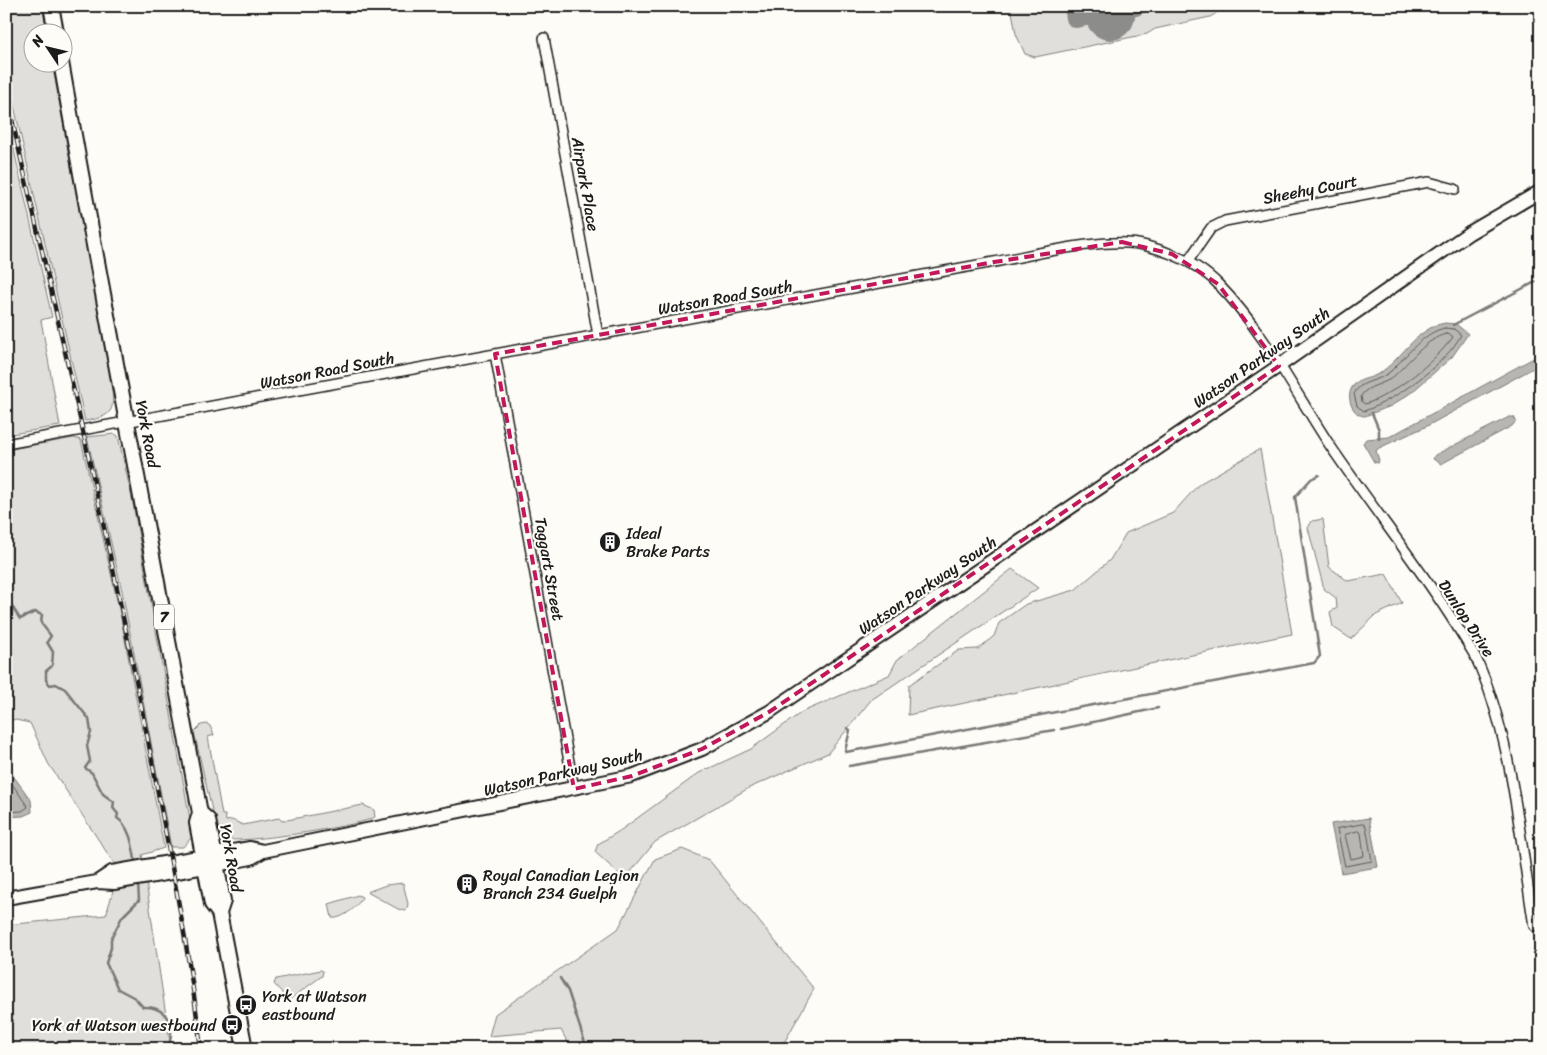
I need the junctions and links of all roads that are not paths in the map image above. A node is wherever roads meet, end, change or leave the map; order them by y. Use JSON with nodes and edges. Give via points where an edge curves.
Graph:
{"nodes":[{"id":1,"x":51,"y":6,"type":"edge"},
{"id":2,"x":54,"y":22,"type":"edge"},
{"id":3,"x":544,"y":38,"type":"dead end"},
{"id":4,"x":63,"y":72,"type":"edge"},
{"id":5,"x":1454,"y":190,"type":"dead end"},
{"id":6,"x":1541,"y":191,"type":"edge"},
{"id":7,"x":1188,"y":261,"type":"junction"},
{"id":8,"x":598,"y":335,"type":"junction"},
{"id":9,"x":495,"y":354,"type":"junction"},
{"id":10,"x":1279,"y":366,"type":"junction"},
{"id":11,"x":128,"y":422,"type":"junction"},
{"id":12,"x":6,"y":444,"type":"edge"},
{"id":13,"x":574,"y":789,"type":"junction"},
{"id":14,"x":210,"y":860,"type":"junction"},
{"id":15,"x":6,"y":898,"type":"edge"},
{"id":16,"x":1534,"y":926,"type":"dead end"},
{"id":17,"x":245,"y":1049,"type":"edge"}],
"edges":[{"from":1,"to":2,"type":"main road"},
{"from":3,"to":8,"type":"street","name":"Airpark Place"},
{"from":4,"to":11,"type":"main road","name":"York Road","number":"7"},
{"from":5,"to":7,"type":"street","name":"Sheehy Court","via":[[1429,182],[1225,221],[1211,228]]},
{"from":6,"to":10,"type":"main road","name":"Watson Parkway South","via":[[1469,233]]},
{"from":7,"to":8,"type":"street","name":"Watson Road South","via":[[1145,245],[1100,244]]},
{"from":7,"to":10,"type":"street","name":"Watson Road South","via":[[1218,284],[1242,312]]},
{"from":8,"to":9,"type":"street","name":"Watson Road South"},
{"from":9,"to":11,"type":"street","name":"Watson Road South"},
{"from":9,"to":13,"type":"street","name":"Taggart Street"},
{"from":10,"to":13,"type":"main road","name":"Watson Parkway South","via":[[769,712],[702,749],[632,776]]},
{"from":10,"to":16,"type":"street","name":"Dunlop Drive","via":[[1330,445],[1468,642],[1489,686],[1501,730]]},
{"from":11,"to":12,"type":"street","name":"Watson Road South"},
{"from":11,"to":14,"type":"main road","name":"York Road","number":"7","via":[[200,813],[208,820]]},
{"from":13,"to":14,"type":"main road","name":"Watson Parkway South","via":[[263,851],[250,848]]},
{"from":14,"to":15,"type":"main road","name":"Watson Parkway South","via":[[125,876],[112,872],[97,882]]},
{"from":14,"to":17,"type":"main road","name":"York Road","number":"7","via":[[212,904],[219,913]]}]}
